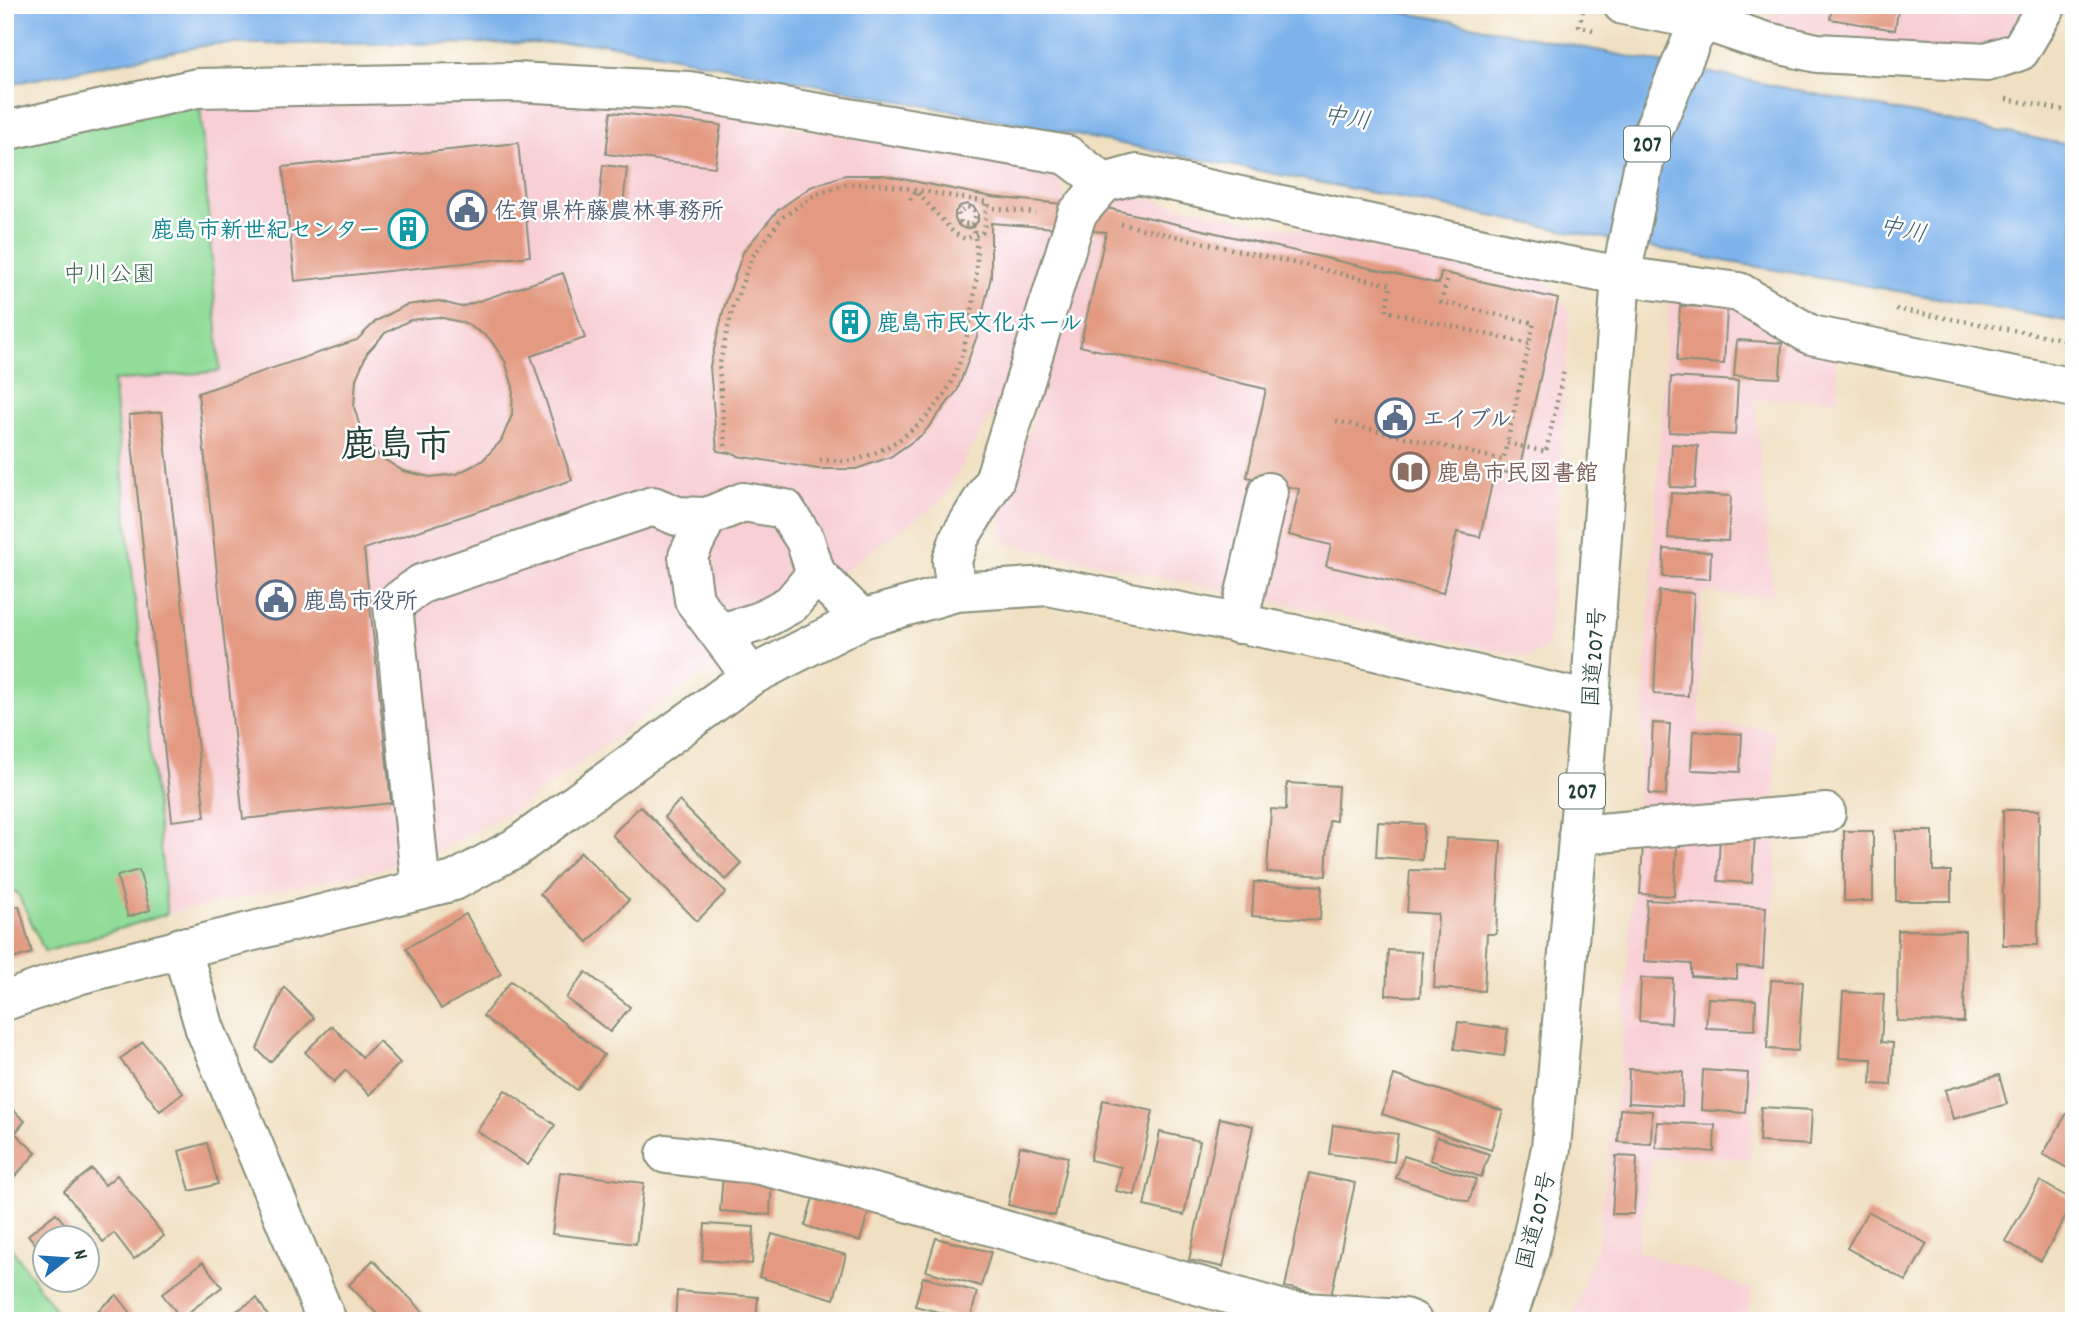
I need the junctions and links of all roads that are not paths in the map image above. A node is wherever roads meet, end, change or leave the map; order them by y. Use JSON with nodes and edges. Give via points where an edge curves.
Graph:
{"nodes":[{"id":1,"x":1623,"y":5,"type":"edge"},
{"id":2,"x":2047,"y":5,"type":"edge"},
{"id":3,"x":1704,"y":22,"type":"edge"},
{"id":4,"x":5,"y":131,"type":"edge"},
{"id":5,"x":1104,"y":183,"type":"junction"},
{"id":6,"x":1623,"y":266,"type":"junction"},
{"id":7,"x":2074,"y":388,"type":"edge"},
{"id":8,"x":1268,"y":492,"type":"dead end"},
{"id":9,"x":707,"y":517,"type":"junction"},
{"id":10,"x":816,"y":574,"type":"junction"},
{"id":11,"x":956,"y":592,"type":"junction"},
{"id":12,"x":862,"y":619,"type":"junction"},
{"id":13,"x":1238,"y":624,"type":"junction"},
{"id":14,"x":721,"y":633,"type":"junction"},
{"id":15,"x":751,"y":676,"type":"junction"},
{"id":16,"x":1590,"y":701,"type":"junction"},
{"id":17,"x":1826,"y":813,"type":"dead end"},
{"id":18,"x":1578,"y":835,"type":"junction"},
{"id":19,"x":421,"y":889,"type":"junction"},
{"id":20,"x":181,"y":947,"type":"junction"},
{"id":21,"x":5,"y":1001,"type":"edge"},
{"id":22,"x":666,"y":1154,"type":"dead end"},
{"id":23,"x":327,"y":1321,"type":"edge"},
{"id":24,"x":1412,"y":1321,"type":"edge"},
{"id":25,"x":1506,"y":1321,"type":"edge"}],
"edges":[{"from":1,"to":3,"type":"main road"},
{"from":2,"to":3,"type":"main road","via":[[2020,51],[1987,62],[1816,53]]},
{"from":3,"to":6,"type":"main road","name":"国道207号","number":"207","via":[[1648,143]]},
{"from":4,"to":5,"type":"main road","via":[[197,88],[516,82],[689,91],[1067,155]]},
{"from":5,"to":6,"type":"main road","via":[[1137,174]]},
{"from":5,"to":11,"type":"main road","via":[[1077,214],[994,481],[960,537],[952,561]]},
{"from":6,"to":7,"type":"main road","via":[[1739,292],[1811,335]]},
{"from":6,"to":16,"type":"main road","name":"国道207号","number":"207"},
{"from":8,"to":13,"type":"main road"},
{"from":9,"to":10,"type":"main road","via":[[743,502],[785,509],[805,540]]},
{"from":9,"to":14,"type":"main road","via":[[688,556],[694,600]]},
{"from":9,"to":19,"type":"main road","via":[[677,516],[653,506],[421,584],[393,605]]},
{"from":10,"to":12,"type":"main road"},
{"from":10,"to":14,"type":"main road","via":[[791,604],[758,622]]},
{"from":11,"to":12,"type":"main road"},
{"from":11,"to":13,"type":"main road","via":[[1048,586]]},
{"from":12,"to":15,"type":"main road"},
{"from":13,"to":16,"type":"main road"},
{"from":14,"to":15,"type":"main road"},
{"from":15,"to":19,"type":"main road","via":[[514,848],[454,880]]},
{"from":16,"to":18,"type":"main road","name":"国道207号","number":"207"},
{"from":17,"to":18,"type":"main road"},
{"from":18,"to":25,"type":"main road","name":"国道207号","number":"207","via":[[1552,1148],[1530,1252]]},
{"from":19,"to":20,"type":"main road"},
{"from":20,"to":21,"type":"main road","via":[[81,974]]},
{"from":20,"to":23,"type":"main road","via":[[205,1029]]},
{"from":22,"to":24,"type":"main road","via":[[760,1164],[1287,1311]]}]}
